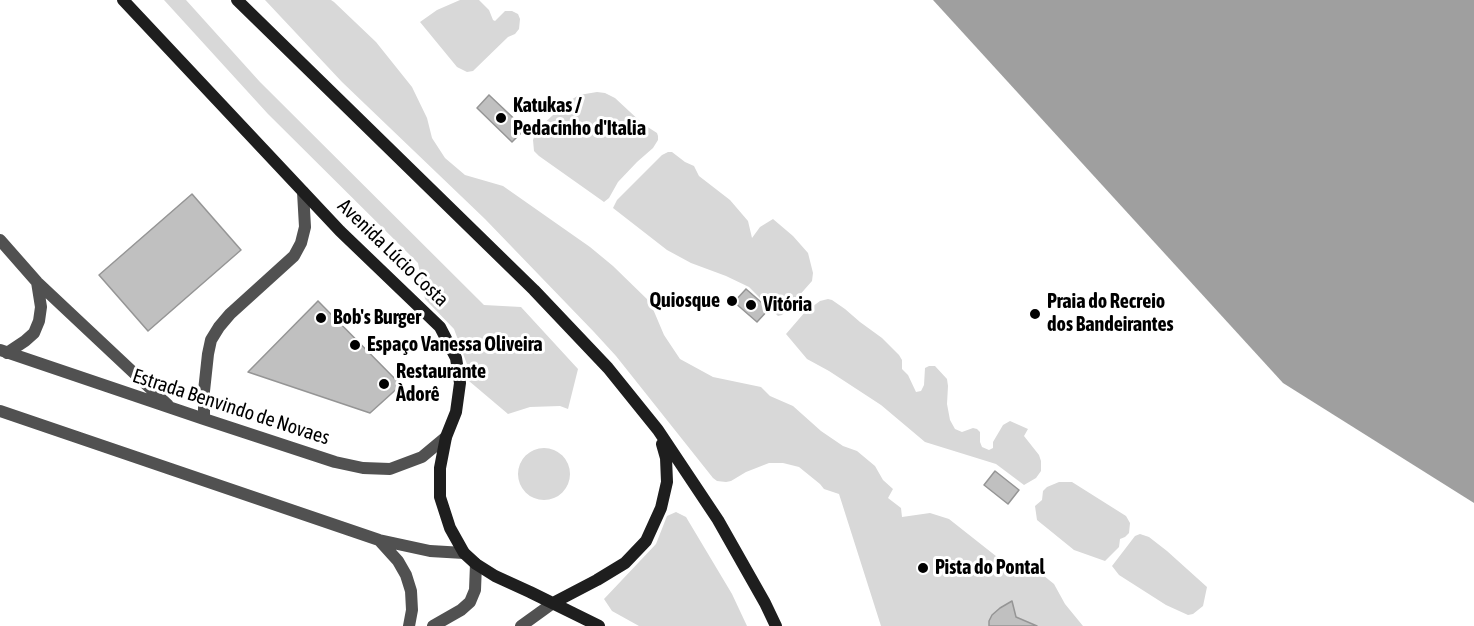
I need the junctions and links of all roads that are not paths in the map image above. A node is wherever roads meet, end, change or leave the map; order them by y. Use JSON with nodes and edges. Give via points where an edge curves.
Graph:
{"nodes":[{"id":1,"x":123,"y":0,"type":"edge"},
{"id":2,"x":237,"y":0,"type":"edge"},
{"id":3,"x":303,"y":192,"type":"junction"},
{"id":4,"x":0,"y":240,"type":"edge"},
{"id":5,"x":37,"y":282,"type":"junction"},
{"id":6,"x":4,"y":352,"type":"edge"},
{"id":7,"x":172,"y":408,"type":"junction"},
{"id":8,"x":0,"y":411,"type":"edge"},
{"id":9,"x":204,"y":419,"type":"junction"},
{"id":10,"x":658,"y":430,"type":"junction"},
{"id":11,"x":446,"y":437,"type":"junction"},
{"id":12,"x":380,"y":540,"type":"junction"},
{"id":13,"x":464,"y":553,"type":"junction"},
{"id":14,"x":476,"y":564,"type":"junction"},
{"id":15,"x":552,"y":603,"type":"junction"},
{"id":16,"x":410,"y":626,"type":"edge"},
{"id":17,"x":433,"y":626,"type":"edge"},
{"id":18,"x":521,"y":626,"type":"edge"},
{"id":19,"x":599,"y":626,"type":"edge"},
{"id":20,"x":776,"y":626,"type":"edge"}],
"edges":[{"from":1,"to":3,"type":"main road","name":"Avenida Lúcio Costa"},
{"from":2,"to":10,"type":"main road","via":[[534,290],[608,368]]},
{"from":3,"to":9,"type":"street","via":[[305,227],[294,256],[230,314],[211,340]]},
{"from":3,"to":11,"type":"main road","name":"Avenida Lúcio Costa","via":[[440,327],[456,358],[460,383],[456,412]]},
{"from":4,"to":5,"type":"street"},
{"from":5,"to":6,"type":"street","via":[[41,308],[34,333]]},
{"from":5,"to":7,"type":"street"},
{"from":6,"to":7,"type":"street","name":"Estrada Benvindo de Novaes"},
{"from":7,"to":9,"type":"street","name":"Estrada Benvindo de Novaes"},
{"from":8,"to":12,"type":"street"},
{"from":9,"to":11,"type":"street","name":"Estrada Benvindo de Novaes","via":[[363,468],[390,469],[422,457]]},
{"from":10,"to":15,"type":"main road","via":[[666,458],[667,482],[661,508],[646,541],[625,562]]},
{"from":10,"to":20,"type":"main road","via":[[718,520]]},
{"from":11,"to":13,"type":"main road","name":"Avenida Lúcio Costa","via":[[440,497],[450,528]]},
{"from":12,"to":13,"type":"street","via":[[430,551]]},
{"from":12,"to":16,"type":"street","via":[[406,575],[411,591]]},
{"from":13,"to":14,"type":"main road","name":"Avenida Lúcio Costa"},
{"from":14,"to":15,"type":"main road","name":"Avenida Lúcio Costa"},
{"from":14,"to":17,"type":"street","via":[[475,590],[470,602]]},
{"from":15,"to":18,"type":"street"},
{"from":15,"to":19,"type":"main road","name":"Avenida Lúcio Costa"}]}
